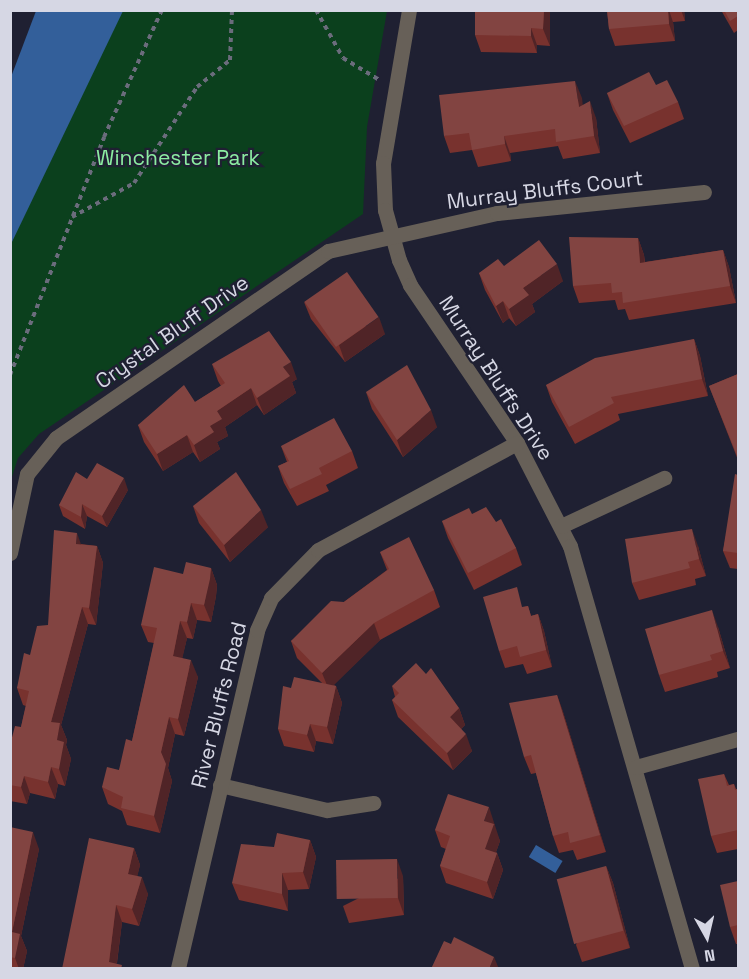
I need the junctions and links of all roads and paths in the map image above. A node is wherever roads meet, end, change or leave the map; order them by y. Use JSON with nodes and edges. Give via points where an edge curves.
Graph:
{"nodes":[{"id":1,"x":162,"y":10,"type":"edge"},
{"id":2,"x":232,"y":10,"type":"edge"},
{"id":3,"x":316,"y":10,"type":"edge"},
{"id":4,"x":409,"y":10,"type":"edge"},
{"id":5,"x":396,"y":87,"type":"junction"},
{"id":6,"x":704,"y":192,"type":"dead end"},
{"id":7,"x":72,"y":217,"type":"junction"},
{"id":8,"x":392,"y":235,"type":"junction"},
{"id":9,"x":10,"y":375,"type":"edge"},
{"id":10,"x":517,"y":442,"type":"junction"},
{"id":11,"x":664,"y":478,"type":"dead end"},
{"id":12,"x":561,"y":526,"type":"junction"},
{"id":13,"x":10,"y":553,"type":"edge"},
{"id":14,"x":738,"y":739,"type":"edge"},
{"id":15,"x":636,"y":766,"type":"junction"},
{"id":16,"x":220,"y":785,"type":"junction"},
{"id":17,"x":373,"y":803,"type":"dead end"},
{"id":18,"x":178,"y":969,"type":"edge"},
{"id":19,"x":692,"y":969,"type":"edge"}],
"edges":[{"from":1,"to":7,"type":"path"},
{"from":2,"to":7,"type":"path","via":[[230,60],[197,87],[134,183]]},
{"from":3,"to":5,"type":"path","via":[[344,58],[365,75]]},
{"from":4,"to":5,"type":"street","name":"Murray Bluffs Drive"},
{"from":5,"to":8,"type":"street","name":"Murray Bluffs Drive","via":[[383,163]]},
{"from":6,"to":8,"type":"street","name":"Murray Bluffs Court","via":[[497,213]]},
{"from":7,"to":9,"type":"path"},
{"from":8,"to":10,"type":"street","name":"Murray Bluffs Drive","via":[[410,285]]},
{"from":8,"to":13,"type":"street","name":"Crystal Bluff Drive","via":[[346,244],[300,267],[56,438],[27,474]]},
{"from":10,"to":12,"type":"street","name":"Murray Bluffs Drive"},
{"from":10,"to":16,"type":"street","name":"River Bluffs Road","via":[[318,550],[292,571],[271,598],[257,630]]},
{"from":11,"to":12,"type":"street"},
{"from":12,"to":15,"type":"street","name":"Murray Bluffs Drive","via":[[590,603]]},
{"from":14,"to":15,"type":"street"},
{"from":15,"to":19,"type":"street","name":"Murray Bluffs Drive"},
{"from":16,"to":17,"type":"street","via":[[327,810]]},
{"from":16,"to":18,"type":"street","name":"River Bluffs Road"}]}
